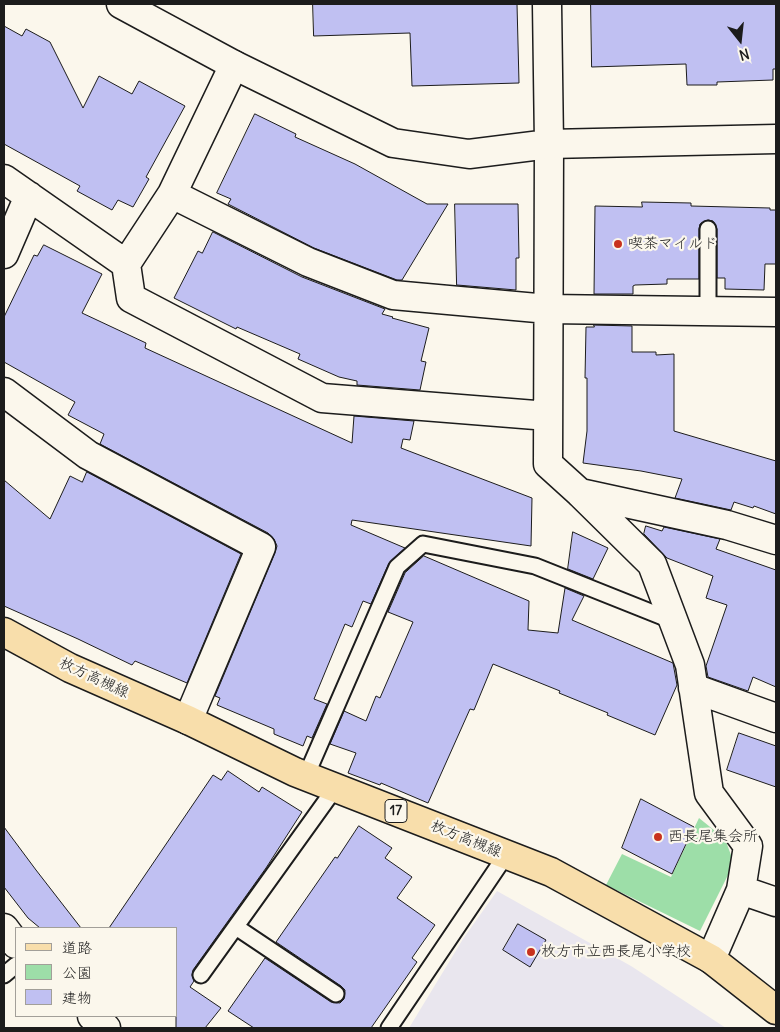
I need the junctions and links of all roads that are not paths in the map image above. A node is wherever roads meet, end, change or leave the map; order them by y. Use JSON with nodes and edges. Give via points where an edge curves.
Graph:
{"nodes":[{"id":1,"x":120,"y":4,"type":"edge"},
{"id":2,"x":547,"y":4,"type":"edge"},
{"id":3,"x":234,"y":65,"type":"junction"},
{"id":4,"x":776,"y":139,"type":"edge"},
{"id":5,"x":550,"y":144,"type":"junction"},
{"id":6,"x":4,"y":179,"type":"edge"},
{"id":7,"x":172,"y":194,"type":"junction"},
{"id":8,"x":29,"y":196,"type":"junction"},
{"id":9,"x":708,"y":229,"type":"dead end"},
{"id":10,"x":4,"y":254,"type":"edge"},
{"id":11,"x":126,"y":264,"type":"junction"},
{"id":12,"x":548,"y":309,"type":"junction"},
{"id":13,"x":708,"y":311,"type":"junction"},
{"id":14,"x":776,"y":312,"type":"edge"},
{"id":15,"x":4,"y":392,"type":"edge"},
{"id":16,"x":548,"y":416,"type":"junction"},
{"id":17,"x":580,"y":493,"type":"junction"},
{"id":18,"x":776,"y":540,"type":"edge"},
{"id":19,"x":673,"y":621,"type":"junction"},
{"id":20,"x":4,"y":632,"type":"edge"},
{"id":21,"x":693,"y":688,"type":"junction"},
{"id":22,"x":776,"y":718,"type":"edge"},
{"id":23,"x":188,"y":720,"type":"junction"},
{"id":24,"x":306,"y":776,"type":"junction"},
{"id":25,"x":336,"y":787,"type":"junction"},
{"id":26,"x":506,"y":854,"type":"junction"},
{"id":27,"x":741,"y":890,"type":"junction"},
{"id":28,"x":776,"y":902,"type":"edge"},
{"id":29,"x":236,"y":926,"type":"junction"},
{"id":30,"x":4,"y":928,"type":"edge"},
{"id":31,"x":15,"y":943,"type":"edge"},
{"id":32,"x":711,"y":959,"type":"junction"},
{"id":33,"x":15,"y":966,"type":"edge"},
{"id":34,"x":4,"y":975,"type":"edge"},
{"id":35,"x":201,"y":975,"type":"dead end"},
{"id":36,"x":336,"y":994,"type":"dead end"},
{"id":37,"x":776,"y":1010,"type":"edge"},
{"id":38,"x":93,"y":1017,"type":"edge"},
{"id":39,"x":106,"y":1028,"type":"edge"},
{"id":40,"x":389,"y":1028,"type":"edge"}],
"edges":[{"from":1,"to":3,"type":"street"},
{"from":2,"to":5,"type":"street"},
{"from":3,"to":5,"type":"street","via":[[393,143],[469,154]]},
{"from":3,"to":7,"type":"street"},
{"from":4,"to":5,"type":"street"},
{"from":5,"to":12,"type":"street"},
{"from":6,"to":8,"type":"street"},
{"from":7,"to":11,"type":"street"},
{"from":7,"to":12,"type":"street","via":[[308,262],[393,295]]},
{"from":8,"to":10,"type":"street"},
{"from":8,"to":11,"type":"street"},
{"from":9,"to":13,"type":"lane"},
{"from":11,"to":16,"type":"street","via":[[131,298],[322,398]]},
{"from":12,"to":13,"type":"street"},
{"from":12,"to":16,"type":"street"},
{"from":13,"to":14,"type":"street"},
{"from":15,"to":23,"type":"street","via":[[88,456],[261,547]]},
{"from":16,"to":17,"type":"street","via":[[548,464]]},
{"from":17,"to":18,"type":"street","via":[[727,525]]},
{"from":17,"to":19,"type":"street","via":[[652,564]]},
{"from":19,"to":21,"type":"street","via":[[690,665]]},
{"from":19,"to":24,"type":"lane","via":[[535,566],[422,544],[397,567]]},
{"from":20,"to":23,"type":"main road","name":"枚方高槻線","number":"17","via":[[70,668]]},
{"from":21,"to":22,"type":"street"},
{"from":21,"to":27,"type":"street","via":[[709,793],[748,846]]},
{"from":23,"to":24,"type":"main road","name":"枚方高槻線","number":"17"},
{"from":24,"to":25,"type":"main road","name":"枚方高槻線","number":"17"},
{"from":25,"to":26,"type":"main road","name":"枚方高槻線","number":"17"},
{"from":25,"to":29,"type":"lane"},
{"from":26,"to":32,"type":"main road","name":"枚方高槻線","number":"17","via":[[551,872]]},
{"from":26,"to":40,"type":"lane"},
{"from":27,"to":28,"type":"street"},
{"from":27,"to":32,"type":"street"},
{"from":29,"to":35,"type":"lane"},
{"from":29,"to":36,"type":"lane"},
{"from":30,"to":31,"type":"street"},
{"from":32,"to":37,"type":"main road","name":"枚方高槻線","number":"17"},
{"from":33,"to":34,"type":"lane"},
{"from":38,"to":39,"type":"street"}]}
